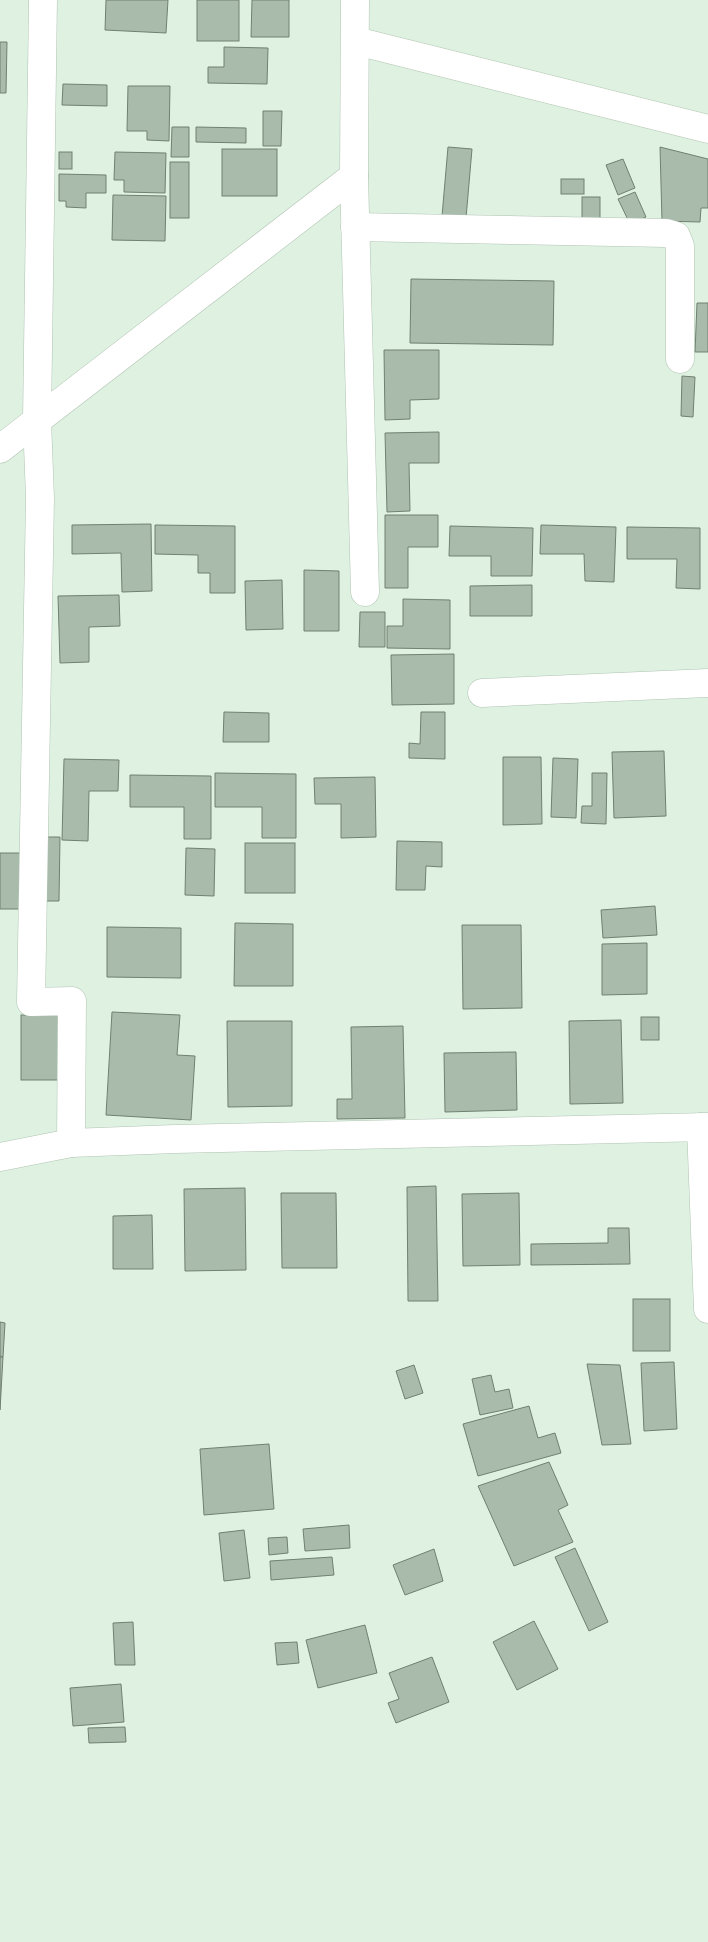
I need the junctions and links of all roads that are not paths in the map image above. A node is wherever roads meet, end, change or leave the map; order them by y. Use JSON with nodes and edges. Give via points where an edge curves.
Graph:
{"nodes":[{"id":1,"x":43,"y":0,"type":"edge"},
{"id":2,"x":355,"y":0,"type":"edge"},
{"id":3,"x":356,"y":41,"type":"junction"},
{"id":4,"x":708,"y":130,"type":"edge"},
{"id":5,"x":354,"y":176,"type":"junction"},
{"id":6,"x":355,"y":227,"type":"junction"},
{"id":7,"x":680,"y":358,"type":"dead end"},
{"id":8,"x":37,"y":420,"type":"junction"},
{"id":9,"x":0,"y":449,"type":"edge"},
{"id":10,"x":365,"y":592,"type":"dead end"},
{"id":11,"x":708,"y":683,"type":"edge"},
{"id":12,"x":482,"y":692,"type":"dead end"},
{"id":13,"x":705,"y":1127,"type":"edge"},
{"id":14,"x":71,"y":1143,"type":"junction"},
{"id":15,"x":0,"y":1157,"type":"edge"},
{"id":16,"x":708,"y":1309,"type":"edge"}],
"edges":[{"from":1,"to":8,"type":"street"},
{"from":2,"to":3,"type":"street"},
{"from":3,"to":4,"type":"street"},
{"from":3,"to":5,"type":"street"},
{"from":5,"to":6,"type":"street"},
{"from":5,"to":8,"type":"street"},
{"from":6,"to":7,"type":"street","via":[[666,233],[676,236],[680,246]]},
{"from":6,"to":10,"type":"street"},
{"from":8,"to":9,"type":"street"},
{"from":8,"to":14,"type":"street","via":[[40,498],[31,1002],[72,1001]]},
{"from":11,"to":12,"type":"street"},
{"from":13,"to":14,"type":"street"},
{"from":13,"to":16,"type":"street"},
{"from":14,"to":15,"type":"street"}]}
